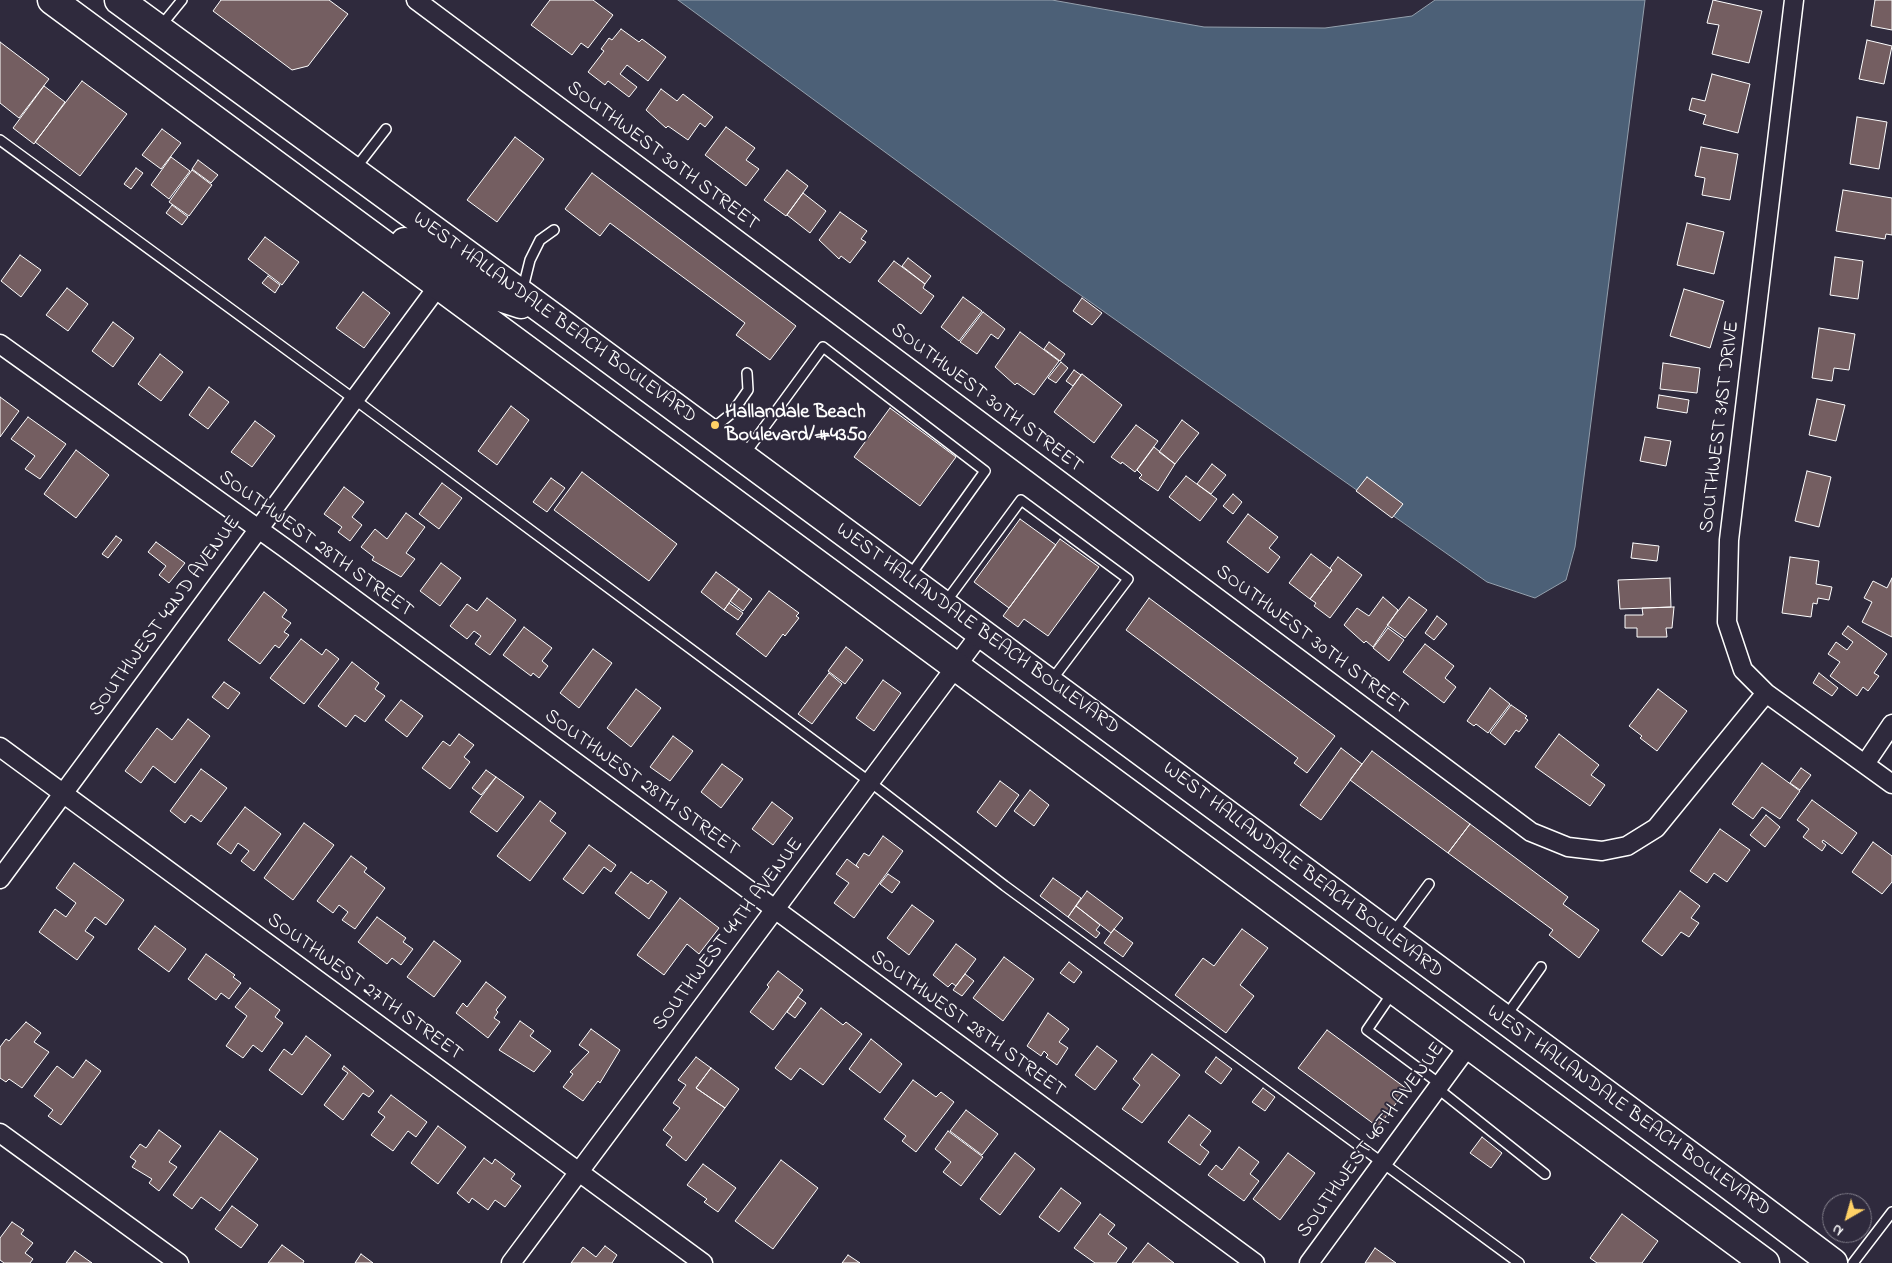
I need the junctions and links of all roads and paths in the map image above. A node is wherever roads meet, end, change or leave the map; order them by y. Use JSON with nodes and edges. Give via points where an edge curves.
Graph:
{"nodes":[{"id":1,"x":52,"y":0,"type":"edge"},
{"id":2,"x":119,"y":0,"type":"edge"},
{"id":3,"x":182,"y":0,"type":"edge"},
{"id":4,"x":416,"y":0,"type":"edge"},
{"id":5,"x":1794,"y":0,"type":"edge"},
{"id":6,"x":159,"y":29,"type":"junction"},
{"id":7,"x":386,"y":129,"type":"dead end"},
{"id":8,"x":0,"y":140,"type":"edge"},
{"id":9,"x":271,"y":161,"type":"junction"},
{"id":10,"x":353,"y":171,"type":"junction"},
{"id":11,"x":554,"y":230,"type":"dead end"},
{"id":12,"x":489,"y":270,"type":"junction"},
{"id":13,"x":439,"y":285,"type":"junction"},
{"id":14,"x":521,"y":294,"type":"junction"},
{"id":15,"x":554,"y":318,"type":"junction"},
{"id":16,"x":0,"y":344,"type":"edge"},
{"id":17,"x":747,"y":373,"type":"dead end"},
{"id":18,"x":354,"y":399,"type":"junction"},
{"id":19,"x":708,"y":432,"type":"junction"},
{"id":20,"x":742,"y":457,"type":"junction"},
{"id":21,"x":258,"y":529,"type":"junction"},
{"id":22,"x":908,"y":579,"type":"junction"},
{"id":23,"x":943,"y":605,"type":"junction"},
{"id":24,"x":981,"y":633,"type":"junction"},
{"id":25,"x":956,"y":666,"type":"junction"},
{"id":26,"x":1049,"y":684,"type":"junction"},
{"id":27,"x":1766,"y":693,"type":"junction"},
{"id":28,"x":1892,"y":724,"type":"edge"},
{"id":29,"x":0,"y":747,"type":"edge"},
{"id":30,"x":1865,"y":764,"type":"junction"},
{"id":31,"x":870,"y":782,"type":"junction"},
{"id":32,"x":1892,"y":784,"type":"edge"},
{"id":33,"x":63,"y":794,"type":"junction"},
{"id":34,"x":0,"y":879,"type":"edge"},
{"id":35,"x":1430,"y":884,"type":"dead end"},
{"id":36,"x":775,"y":909,"type":"junction"},
{"id":37,"x":1302,"y":921,"type":"junction"},
{"id":38,"x":1390,"y":936,"type":"junction"},
{"id":39,"x":1541,"y":968,"type":"dead end"},
{"id":40,"x":1394,"y":990,"type":"junction"},
{"id":41,"x":1496,"y":1014,"type":"junction"},
{"id":42,"x":1470,"y":1045,"type":"junction"},
{"id":43,"x":1439,"y":1086,"type":"junction"},
{"id":44,"x":0,"y":1133,"type":"edge"},
{"id":45,"x":1687,"y":1154,"type":"junction"},
{"id":46,"x":1383,"y":1162,"type":"junction"},
{"id":47,"x":579,"y":1172,"type":"junction"},
{"id":48,"x":1545,"y":1174,"type":"dead end"},
{"id":49,"x":1892,"y":1212,"type":"edge"},
{"id":50,"x":179,"y":1263,"type":"edge"},
{"id":51,"x":511,"y":1263,"type":"edge"},
{"id":52,"x":703,"y":1263,"type":"edge"},
{"id":53,"x":1254,"y":1263,"type":"edge"},
{"id":54,"x":1308,"y":1263,"type":"edge"},
{"id":55,"x":1519,"y":1263,"type":"edge"},
{"id":56,"x":1765,"y":1263,"type":"edge"},
{"id":57,"x":1833,"y":1263,"type":"edge"},
{"id":58,"x":1853,"y":1263,"type":"edge"}],
"edges":[{"from":1,"to":9,"type":"main road","name":"WEST HALLANDALE BEACH BOULEVARD"},
{"from":2,"to":6,"type":"main road","name":"WEST HALLANDALE BEACH BOULEVARD"},
{"from":3,"to":6,"type":"lane"},
{"from":4,"to":27,"type":"street","name":"SOUTHWEST 30TH STREET","via":[[1531,832],[1568,847],[1602,851],[1627,846],[1656,828]]},
{"from":5,"to":27,"type":"street","name":"SOUTHWEST 31ST DRIVE","via":[[1729,540],[1727,622],[1743,670]]},
{"from":6,"to":10,"type":"main road","name":"WEST HALLANDALE BEACH BOULEVARD"},
{"from":7,"to":10,"type":"lane"},
{"from":8,"to":18,"type":"lane"},
{"from":9,"to":12,"type":"main road","via":[[436,260]]},
{"from":9,"to":13,"type":"main road","name":"WEST HALLANDALE BEACH BOULEVARD"},
{"from":10,"to":12,"type":"main road","name":"WEST HALLANDALE BEACH BOULEVARD"},
{"from":11,"to":14,"type":"lane","via":[[540,240],[530,260]]},
{"from":12,"to":14,"type":"main road","name":"WEST HALLANDALE BEACH BOULEVARD"},
{"from":13,"to":15,"type":"main road","via":[[463,285],[501,296]]},
{"from":13,"to":18,"type":"street","name":"SOUTHWEST 42ND AVENUE"},
{"from":13,"to":25,"type":"main road","name":"WEST HALLANDALE BEACH BOULEVARD"},
{"from":14,"to":15,"type":"main road","name":"WEST HALLANDALE BEACH BOULEVARD"},
{"from":15,"to":19,"type":"main road","name":"WEST HALLANDALE BEACH BOULEVARD"},
{"from":16,"to":21,"type":"street","name":"SOUTHWEST 28TH STREET"},
{"from":17,"to":19,"type":"lane","via":[[748,390],[732,413]]},
{"from":18,"to":21,"type":"street","name":"SOUTHWEST 42ND AVENUE"},
{"from":18,"to":31,"type":"lane"},
{"from":19,"to":20,"type":"main road","name":"WEST HALLANDALE BEACH BOULEVARD"},
{"from":20,"to":22,"type":"main road","name":"WEST HALLANDALE BEACH BOULEVARD"},
{"from":20,"to":22,"type":"lane","via":[[823,347],[985,471]]},
{"from":21,"to":33,"type":"street","name":"SOUTHWEST 42ND AVENUE"},
{"from":21,"to":36,"type":"street","name":"SOUTHWEST 28TH STREET"},
{"from":22,"to":23,"type":"main road","name":"WEST HALLANDALE BEACH BOULEVARD"},
{"from":23,"to":24,"type":"main road","name":"WEST HALLANDALE BEACH BOULEVARD"},
{"from":23,"to":26,"type":"lane","via":[[1021,500],[1128,579]]},
{"from":24,"to":25,"type":"street","name":"SOUTHWEST 44TH AVENUE"},
{"from":24,"to":26,"type":"main road","name":"WEST HALLANDALE BEACH BOULEVARD"},
{"from":25,"to":31,"type":"street","name":"SOUTHWEST 44TH AVENUE"},
{"from":25,"to":37,"type":"main road","name":"WEST HALLANDALE BEACH BOULEVARD"},
{"from":26,"to":38,"type":"main road","name":"WEST HALLANDALE BEACH BOULEVARD"},
{"from":27,"to":30,"type":"street","name":"SOUTHWEST 31ST DRIVE"},
{"from":28,"to":30,"type":"street"},
{"from":29,"to":33,"type":"street","name":"SOUTHWEST 27TH STREET"},
{"from":30,"to":32,"type":"street","name":"SOUTHWEST 31ST DRIVE"},
{"from":31,"to":36,"type":"street","name":"SOUTHWEST 44TH AVENUE"},
{"from":31,"to":46,"type":"lane","via":[[1005,886]]},
{"from":33,"to":34,"type":"street","name":"SOUTHWEST 42ND AVENUE"},
{"from":33,"to":47,"type":"street","name":"SOUTHWEST 27TH STREET"},
{"from":35,"to":38,"type":"lane"},
{"from":36,"to":47,"type":"street","name":"SOUTHWEST 44TH AVENUE"},
{"from":36,"to":53,"type":"street","name":"SOUTHWEST 28TH STREET"},
{"from":37,"to":40,"type":"main road","name":"WEST HALLANDALE BEACH BOULEVARD"},
{"from":37,"to":41,"type":"main road","via":[[1338,926],[1448,1008]]},
{"from":38,"to":41,"type":"main road","name":"WEST HALLANDALE BEACH BOULEVARD"},
{"from":39,"to":41,"type":"lane"},
{"from":40,"to":42,"type":"main road","name":"WEST HALLANDALE BEACH BOULEVARD"},
{"from":40,"to":43,"type":"lane","via":[[1367,1030]]},
{"from":41,"to":45,"type":"main road","name":"WEST HALLANDALE BEACH BOULEVARD"},
{"from":42,"to":43,"type":"street","name":"SOUTHWEST 46TH AVENUE"},
{"from":42,"to":45,"type":"main road","via":[[1522,1055],[1640,1142]]},
{"from":42,"to":56,"type":"main road","name":"WEST HALLANDALE BEACH BOULEVARD"},
{"from":43,"to":46,"type":"street","name":"SOUTHWEST 46TH AVENUE"},
{"from":43,"to":48,"type":"lane"},
{"from":44,"to":50,"type":"street"},
{"from":45,"to":57,"type":"main road","name":"WEST HALLANDALE BEACH BOULEVARD"},
{"from":46,"to":54,"type":"street","name":"SOUTHWEST 46TH AVENUE"},
{"from":46,"to":55,"type":"lane"},
{"from":47,"to":51,"type":"street","name":"SOUTHWEST 44TH AVENUE"},
{"from":47,"to":52,"type":"street","name":"SOUTHWEST 27TH STREET"},
{"from":49,"to":58,"type":"lane"}]}
